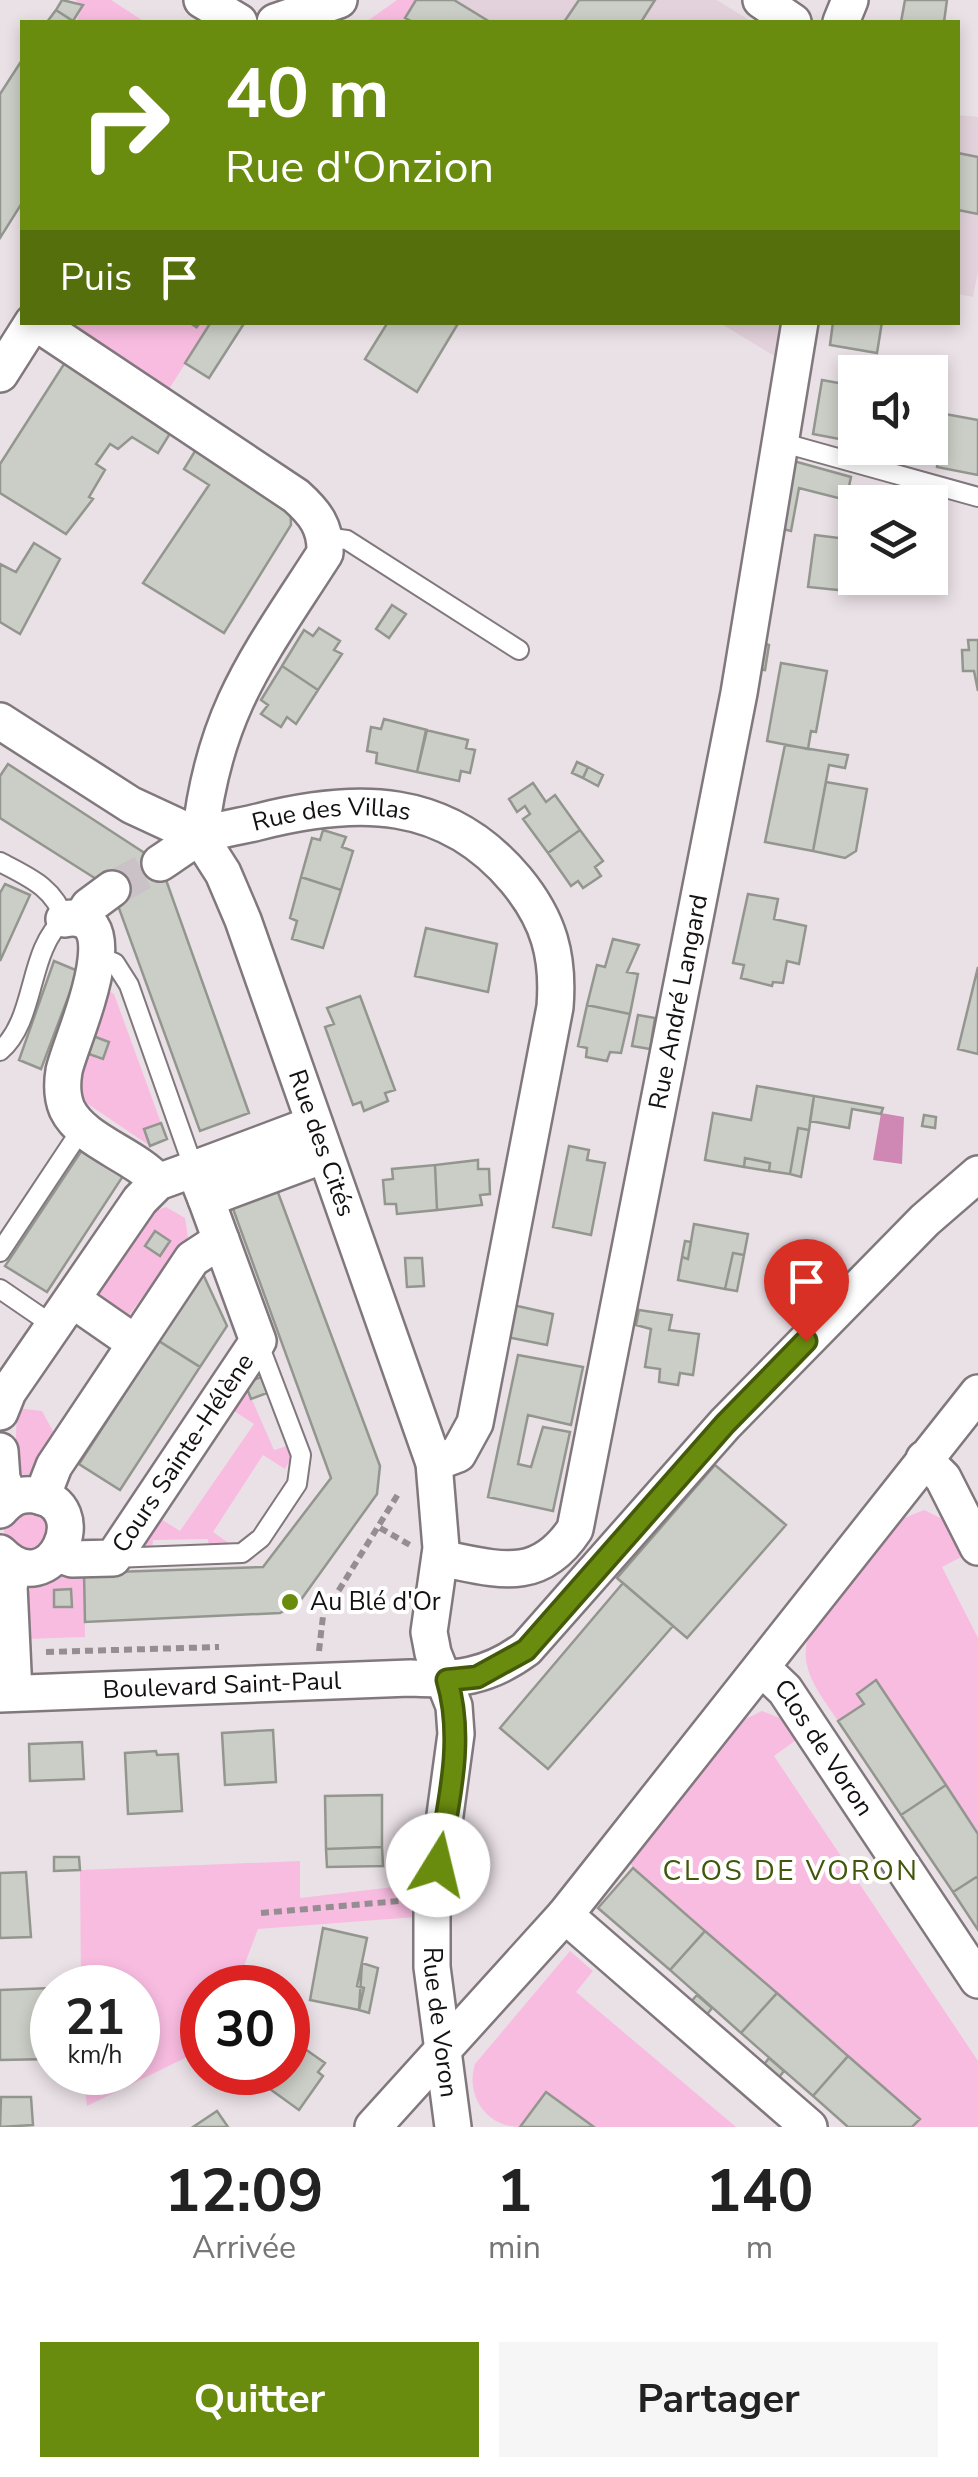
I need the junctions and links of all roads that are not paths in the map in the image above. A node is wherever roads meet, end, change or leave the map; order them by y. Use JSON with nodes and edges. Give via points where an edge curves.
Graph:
{"nodes":[{"id":1,"x":339,"y":0,"type":"edge"},
{"id":2,"x":761,"y":0,"type":"edge"},
{"id":3,"x":281,"y":20,"type":"edge"},
{"id":4,"x":790,"y":20,"type":"edge"},
{"id":5,"x":32,"y":325,"type":"edge"},
{"id":6,"x":39,"y":325,"type":"edge"},
{"id":7,"x":800,"y":325,"type":"edge"},
{"id":8,"x":0,"y":374,"type":"edge"},
{"id":9,"x":780,"y":442,"type":"junction"},
{"id":10,"x":978,"y":497,"type":"edge"},
{"id":11,"x":325,"y":538,"type":"junction"},
{"id":12,"x":519,"y":650,"type":"dead end"},
{"id":13,"x":0,"y":721,"type":"edge"},
{"id":14,"x":200,"y":837,"type":"junction"},
{"id":15,"x":0,"y":862,"type":"edge"},
{"id":16,"x":160,"y":862,"type":"tunnel mouth"},
{"id":17,"x":112,"y":888,"type":"tunnel mouth"},
{"id":18,"x":72,"y":919,"type":"junction"},
{"id":19,"x":98,"y":956,"type":"junction"},
{"id":20,"x":0,"y":1052,"type":"edge"},
{"id":21,"x":82,"y":1127,"type":"junction"},
{"id":22,"x":319,"y":1139,"type":"junction"},
{"id":23,"x":158,"y":1182,"type":"junction"},
{"id":24,"x":200,"y":1184,"type":"junction"},
{"id":25,"x":973,"y":1188,"type":"edge"},
{"id":26,"x":220,"y":1240,"type":"junction"},
{"id":27,"x":0,"y":1252,"type":"edge"},
{"id":28,"x":0,"y":1288,"type":"edge"},
{"id":29,"x":64,"y":1313,"type":"junction"},
{"id":30,"x":258,"y":1340,"type":"junction"},
{"id":31,"x":135,"y":1343,"type":"junction"},
{"id":32,"x":978,"y":1393,"type":"edge"},
{"id":33,"x":0,"y":1412,"type":"edge"},
{"id":34,"x":0,"y":1451,"type":"edge"},
{"id":35,"x":924,"y":1459,"type":"junction"},
{"id":36,"x":420,"y":1469,"type":"junction"},
{"id":37,"x":18,"y":1502,"type":"edge"},
{"id":38,"x":978,"y":1547,"type":"edge"},
{"id":39,"x":58,"y":1554,"type":"junction"},
{"id":40,"x":4,"y":1556,"type":"edge"},
{"id":41,"x":112,"y":1558,"type":"junction"},
{"id":42,"x":440,"y":1558,"type":"junction"},
{"id":43,"x":764,"y":1669,"type":"junction"},
{"id":44,"x":447,"y":1680,"type":"junction"},
{"id":45,"x":7,"y":1694,"type":"edge"},
{"id":46,"x":565,"y":1915,"type":"junction"},
{"id":47,"x":978,"y":1980,"type":"edge"},
{"id":48,"x":443,"y":2047,"type":"junction"},
{"id":49,"x":373,"y":2127,"type":"edge"},
{"id":50,"x":454,"y":2127,"type":"edge"},
{"id":51,"x":809,"y":2127,"type":"edge"}],
"edges":[{"from":1,"to":3,"type":"street"},
{"from":2,"to":4,"type":"street"},
{"from":5,"to":8,"type":"street"},
{"from":6,"to":11,"type":"street","via":[[296,496]]},
{"from":7,"to":9,"type":"street","name":"Rue André Langard"},
{"from":9,"to":10,"type":"lane"},
{"from":9,"to":42,"type":"street","name":"Rue André Langard","via":[[739,693],[575,1529],[560,1552],[534,1567],[496,1569]]},
{"from":11,"to":12,"type":"lane","via":[[347,540]]},
{"from":11,"to":14,"type":"street","via":[[325,553],[229,708]]},
{"from":13,"to":14,"type":"street","via":[[131,805]]},
{"from":14,"to":16,"type":"street","name":"Rue des Villas"},
{"from":14,"to":22,"type":"street","name":"Rue des Cités","via":[[243,920]]},
{"from":14,"to":36,"type":"street","name":"Rue des Villas","via":[[317,807],[352,804],[417,813],[466,834],[504,865],[550,933],[558,969],[555,1007],[475,1423],[458,1454]]},
{"from":15,"to":18,"type":"lane","via":[[50,892]]},
{"from":17,"to":18,"type":"street"},
{"from":18,"to":19,"type":"street","via":[[92,931]]},
{"from":18,"to":20,"type":"lane","via":[[52,933],[15,1032]]},
{"from":19,"to":21,"type":"street","via":[[64,1074],[66,1106]]},
{"from":19,"to":24,"type":"lane","via":[[115,962],[129,985]]},
{"from":21,"to":23,"type":"street"},
{"from":21,"to":27,"type":"lane"},
{"from":22,"to":24,"type":"street"},
{"from":22,"to":36,"type":"street","name":"Rue des Cités"},
{"from":23,"to":24,"type":"street"},
{"from":23,"to":29,"type":"street"},
{"from":24,"to":26,"type":"street","name":"Cours Sainte-Hélène"},
{"from":25,"to":44,"type":"street","name":"Boulevard Saint-Paul","via":[[725,1424],[526,1650],[477,1677]]},
{"from":26,"to":30,"type":"street","name":"Cours Sainte-Hélène"},
{"from":26,"to":31,"type":"street","via":[[192,1259]]},
{"from":28,"to":29,"type":"lane"},
{"from":29,"to":31,"type":"street"},
{"from":29,"to":33,"type":"street"},
{"from":30,"to":41,"type":"street","name":"Cours Sainte-Hélène"},
{"from":30,"to":41,"type":"lane","via":[[301,1456],[298,1484],[261,1538],[242,1552]]},
{"from":31,"to":37,"type":"street","via":[[54,1466]]},
{"from":32,"to":35,"type":"street","name":"Clos de Voron"},
{"from":34,"to":37,"type":"street","via":[[2,1479]]},
{"from":35,"to":38,"type":"street","via":[[942,1478]]},
{"from":35,"to":43,"type":"street","name":"Clos de Voron"},
{"from":36,"to":42,"type":"street","name":"Rue des Cités","via":[[440,1495]]},
{"from":37,"to":39,"type":"street","via":[[65,1520]]},
{"from":39,"to":40,"type":"street","name":"Cours Sainte-Hélène","via":[[39,1566]]},
{"from":39,"to":41,"type":"street","name":"Cours Sainte-Hélène"},
{"from":40,"to":45,"type":"street","via":[[12,1653]]},
{"from":42,"to":44,"type":"street","name":"Rue des Cités","via":[[430,1632]]},
{"from":43,"to":46,"type":"street","name":"Clos de Voron"},
{"from":43,"to":47,"type":"street","name":"Clos de Voron","via":[[785,1690]]},
{"from":44,"to":45,"type":"street","name":"Boulevard Saint-Paul"},
{"from":44,"to":48,"type":"street","name":"Rue de Voron","via":[[454,1760],[432,1910]]},
{"from":46,"to":48,"type":"street","name":"Clos de Voron"},
{"from":46,"to":51,"type":"street"},
{"from":48,"to":49,"type":"street","name":"Clos de Voron"},
{"from":48,"to":50,"type":"street","name":"Rue de Voron"}]}
